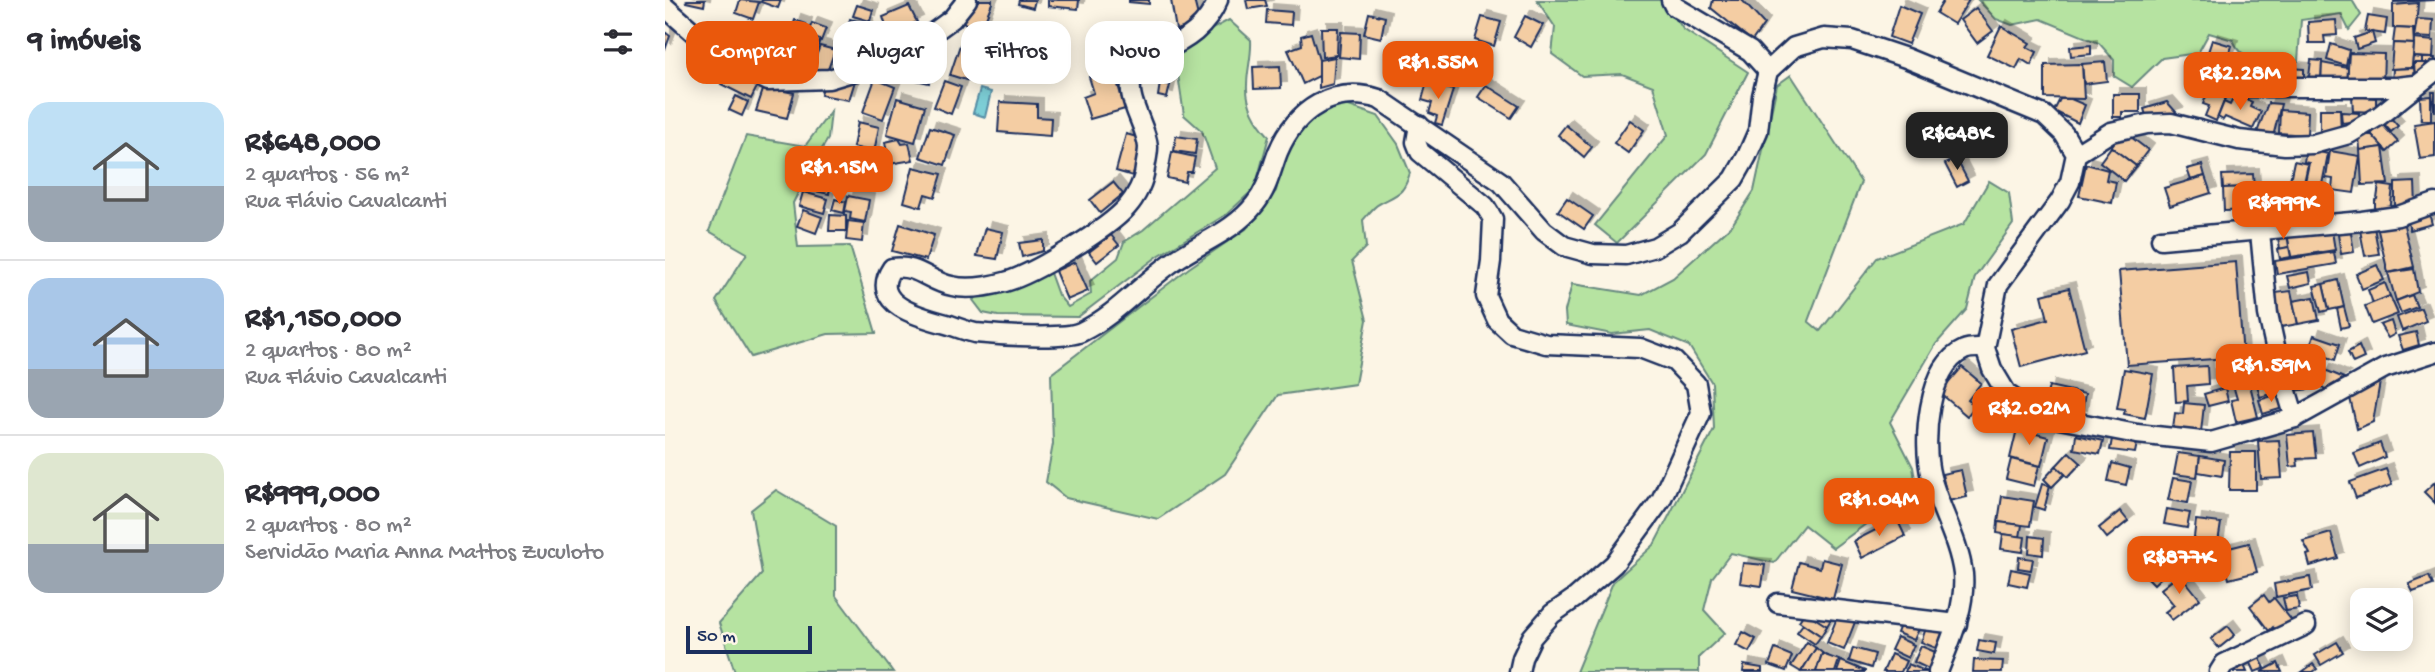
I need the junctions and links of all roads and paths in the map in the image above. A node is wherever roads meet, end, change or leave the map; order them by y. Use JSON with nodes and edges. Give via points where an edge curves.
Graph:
{"nodes":[{"id":1,"x":967,"y":0,"type":"edge"},
{"id":2,"x":1218,"y":0,"type":"edge"},
{"id":3,"x":1671,"y":0,"type":"edge"},
{"id":4,"x":665,"y":7,"type":"edge"},
{"id":5,"x":1768,"y":71,"type":"junction"},
{"id":6,"x":2427,"y":80,"type":"edge"},
{"id":7,"x":2242,"y":87,"type":"dead end"},
{"id":8,"x":1419,"y":125,"type":"junction"},
{"id":9,"x":2076,"y":154,"type":"junction"},
{"id":10,"x":2435,"y":203,"type":"edge"},
{"id":11,"x":2260,"y":232,"type":"junction"},
{"id":12,"x":2161,"y":239,"type":"dead end"},
{"id":13,"x":1985,"y":348,"type":"junction"},
{"id":14,"x":2435,"y":352,"type":"edge"},
{"id":15,"x":2295,"y":418,"type":"junction"},
{"id":16,"x":1778,"y":603,"type":"dead end"},
{"id":17,"x":1957,"y":624,"type":"junction"},
{"id":18,"x":2306,"y":625,"type":"dead end"},
{"id":19,"x":1519,"y":672,"type":"edge"},
{"id":20,"x":1938,"y":672,"type":"edge"},
{"id":21,"x":2219,"y":672,"type":"edge"}],
"edges":[{"from":1,"to":4,"type":"street","via":[[926,38],[862,69],[829,79],[768,81],[724,59]]},
{"from":2,"to":8,"type":"street","via":[[1210,18],[1193,34],[1135,69],[1131,84],[1135,111],[1148,148],[1145,174],[1128,206],[1043,265],[1006,282],[952,287],[906,266],[892,268],[884,279],[886,291],[896,303],[914,315],[974,332],[1078,333],[1106,317],[1157,272],[1238,223],[1269,182],[1279,150],[1294,125],[1325,100],[1362,94],[1379,99]]},
{"from":3,"to":5,"type":"street","via":[[1750,51]]},
{"from":5,"to":8,"type":"street","via":[[1758,131],[1734,179],[1680,232],[1655,247],[1626,256],[1564,246],[1544,231],[1501,182]]},
{"from":5,"to":9,"type":"street","via":[[1794,47],[1824,38],[1852,40],[2044,115]]},
{"from":6,"to":7,"type":"street","via":[[2396,88]]},
{"from":6,"to":9,"type":"street","via":[[2349,134],[2313,144],[2238,140],[2171,123],[2147,124],[2111,132]]},
{"from":8,"to":19,"type":"street","via":[[1416,142],[1420,152],[1485,206],[1493,219],[1486,296],[1497,320],[1512,334],[1546,344],[1640,348],[1674,361],[1696,384],[1701,414],[1661,500],[1614,564],[1552,614],[1532,637]]},
{"from":9,"to":13,"type":"street","via":[[2060,201],[1998,285]]},
{"from":10,"to":11,"type":"street","via":[[2398,216]]},
{"from":11,"to":12,"type":"street"},
{"from":11,"to":15,"type":"street","via":[[2268,314]]},
{"from":13,"to":15,"type":"street","via":[[2007,394],[2038,415],[2137,435],[2211,442]]},
{"from":13,"to":17,"type":"street","via":[[1965,349],[1950,359],[1938,377],[1927,440],[1930,475],[1958,549],[1963,576]]},
{"from":14,"to":15,"type":"street","via":[[2385,368]]},
{"from":16,"to":17,"type":"street"},
{"from":17,"to":20,"type":"street"},
{"from":18,"to":21,"type":"street","via":[[2224,664]]}]}
